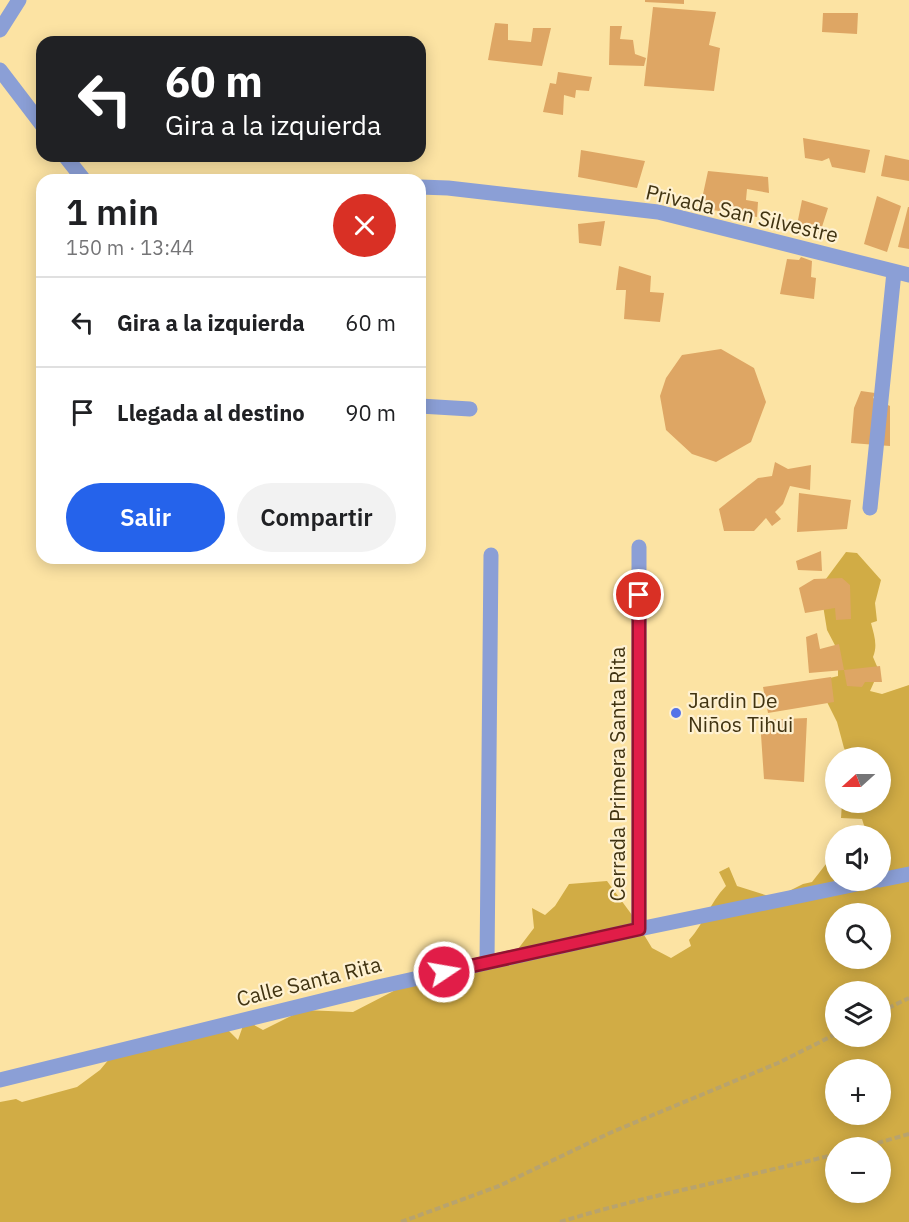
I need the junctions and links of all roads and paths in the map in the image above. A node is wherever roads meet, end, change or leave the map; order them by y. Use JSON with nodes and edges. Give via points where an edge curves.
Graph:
{"nodes":[{"id":1,"x":19,"y":0,"type":"edge"},
{"id":2,"x":0,"y":30,"type":"edge"},
{"id":3,"x":0,"y":70,"type":"edge"},
{"id":4,"x":36,"y":117,"type":"edge"},
{"id":5,"x":70,"y":162,"type":"edge"},
{"id":6,"x":79,"y":174,"type":"edge"},
{"id":7,"x":426,"y":187,"type":"edge"},
{"id":8,"x":902,"y":274,"type":"edge"},
{"id":9,"x":426,"y":406,"type":"edge"},
{"id":10,"x":470,"y":409,"type":"dead end"},
{"id":11,"x":870,"y":508,"type":"dead end"},
{"id":12,"x":639,"y":547,"type":"dead end"},
{"id":13,"x":491,"y":555,"type":"dead end"},
{"id":14,"x":909,"y":874,"type":"edge"},
{"id":15,"x":891,"y":878,"type":"edge"},
{"id":16,"x":825,"y":891,"type":"edge"},
{"id":17,"x":639,"y":929,"type":"junction"},
{"id":18,"x":488,"y":963,"type":"junction"},
{"id":19,"x":909,"y":998,"type":"edge"},
{"id":20,"x":891,"y":1007,"type":"edge"},
{"id":21,"x":825,"y":1040,"type":"edge"},
{"id":22,"x":0,"y":1080,"type":"edge"},
{"id":23,"x":909,"y":1134,"type":"edge"},
{"id":24,"x":891,"y":1139,"type":"edge"},
{"id":25,"x":825,"y":1157,"type":"edge"},
{"id":26,"x":401,"y":1222,"type":"edge"},
{"id":27,"x":560,"y":1222,"type":"edge"}],
"edges":[{"from":1,"to":2,"type":"street"},
{"from":3,"to":4,"type":"street"},
{"from":5,"to":6,"type":"street"},
{"from":7,"to":8,"type":"street","name":"Privada San Silvestre","via":[[658,212]]},
{"from":8,"to":11,"type":"street"},
{"from":9,"to":10,"type":"street"},
{"from":12,"to":17,"type":"street","name":"Cerrada Primera Santa Rita"},
{"from":13,"to":18,"type":"street"},
{"from":14,"to":15,"type":"street"},
{"from":16,"to":17,"type":"street","name":"Calle Santa Rita"},
{"from":17,"to":18,"type":"street","name":"Calle Santa Rita"},
{"from":18,"to":22,"type":"street","name":"Calle Santa Rita"},
{"from":19,"to":20,"type":"path"},
{"from":21,"to":26,"type":"path","via":[[499,1186]]},
{"from":23,"to":24,"type":"path"},
{"from":25,"to":27,"type":"path"}]}
